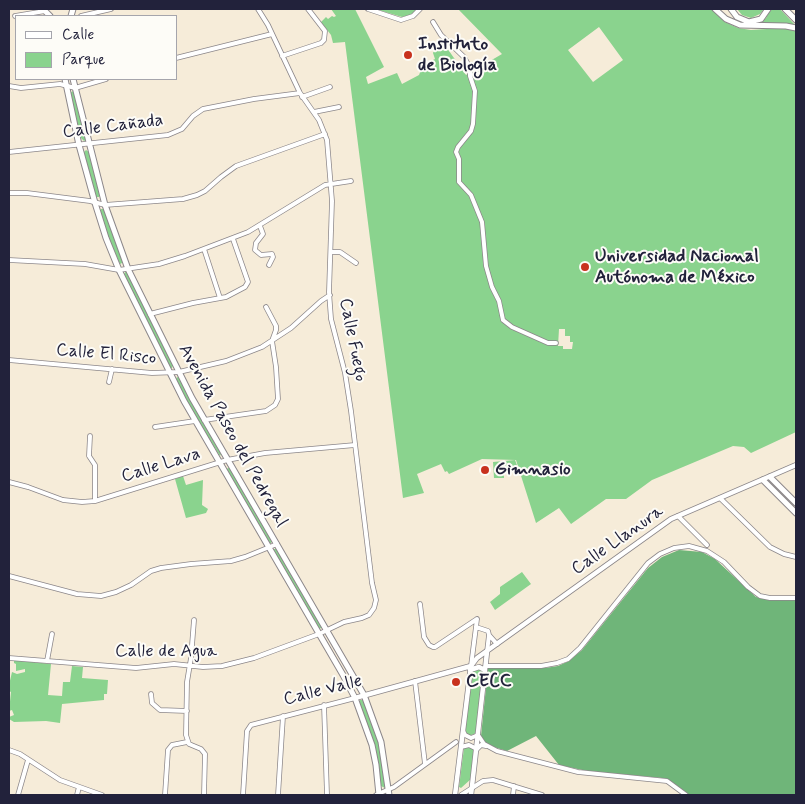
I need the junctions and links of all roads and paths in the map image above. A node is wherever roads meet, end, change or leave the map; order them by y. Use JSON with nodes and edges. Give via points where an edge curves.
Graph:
{"nodes":[{"id":1,"x":111,"y":9,"type":"edge"},
{"id":2,"x":258,"y":9,"type":"edge"},
{"id":3,"x":308,"y":9,"type":"edge"},
{"id":4,"x":368,"y":9,"type":"edge"},
{"id":5,"x":420,"y":9,"type":"edge"},
{"id":6,"x":715,"y":9,"type":"edge"},
{"id":7,"x":731,"y":9,"type":"edge"},
{"id":8,"x":768,"y":9,"type":"edge"},
{"id":9,"x":784,"y":9,"type":"edge"},
{"id":10,"x":44,"y":10,"type":"edge"},
{"id":11,"x":20,"y":15,"type":"edge"},
{"id":12,"x":85,"y":15,"type":"edge"},
{"id":13,"x":796,"y":20,"type":"edge"},
{"id":14,"x":433,"y":22,"type":"dead end"},
{"id":15,"x":796,"y":28,"type":"edge"},
{"id":16,"x":272,"y":34,"type":"junction"},
{"id":17,"x":282,"y":56,"type":"junction"},
{"id":18,"x":178,"y":58,"type":"edge"},
{"id":19,"x":65,"y":80,"type":"edge"},
{"id":20,"x":73,"y":80,"type":"edge"},
{"id":21,"x":103,"y":80,"type":"edge"},
{"id":22,"x":9,"y":86,"type":"edge"},
{"id":23,"x":66,"y":86,"type":"junction"},
{"id":24,"x":330,"y":87,"type":"dead end"},
{"id":25,"x":75,"y":88,"type":"junction"},
{"id":26,"x":301,"y":95,"type":"junction"},
{"id":27,"x":339,"y":108,"type":"dead end"},
{"id":28,"x":314,"y":112,"type":"junction"},
{"id":29,"x":325,"y":134,"type":"junction"},
{"id":30,"x":90,"y":143,"type":"junction"},
{"id":31,"x":79,"y":145,"type":"junction"},
{"id":32,"x":9,"y":152,"type":"edge"},
{"id":33,"x":351,"y":181,"type":"dead end"},
{"id":34,"x":332,"y":183,"type":"junction"},
{"id":35,"x":9,"y":193,"type":"edge"},
{"id":36,"x":95,"y":203,"type":"junction"},
{"id":37,"x":105,"y":205,"type":"junction"},
{"id":38,"x":260,"y":226,"type":"junction"},
{"id":39,"x":233,"y":239,"type":"junction"},
{"id":40,"x":204,"y":249,"type":"junction"},
{"id":41,"x":332,"y":252,"type":"junction"},
{"id":42,"x":9,"y":260,"type":"edge"},
{"id":43,"x":356,"y":263,"type":"dead end"},
{"id":44,"x":269,"y":265,"type":"dead end"},
{"id":45,"x":128,"y":269,"type":"junction"},
{"id":46,"x":119,"y":270,"type":"junction"},
{"id":47,"x":330,"y":295,"type":"junction"},
{"id":48,"x":220,"y":298,"type":"junction"},
{"id":49,"x":266,"y":307,"type":"dead end"},
{"id":50,"x":150,"y":314,"type":"junction"},
{"id":51,"x":272,"y":341,"type":"junction"},
{"id":52,"x":556,"y":343,"type":"dead end"},
{"id":53,"x":9,"y":360,"type":"edge"},
{"id":54,"x":112,"y":369,"type":"junction"},
{"id":55,"x":179,"y":372,"type":"junction"},
{"id":56,"x":170,"y":374,"type":"junction"},
{"id":57,"x":109,"y":382,"type":"dead end"},
{"id":58,"x":204,"y":420,"type":"junction"},
{"id":59,"x":195,"y":421,"type":"junction"},
{"id":60,"x":155,"y":427,"type":"dead end"},
{"id":61,"x":90,"y":436,"type":"dead end"},
{"id":62,"x":355,"y":445,"type":"junction"},
{"id":63,"x":228,"y":460,"type":"junction"},
{"id":64,"x":219,"y":462,"type":"junction"},
{"id":65,"x":796,"y":465,"type":"edge"},
{"id":66,"x":770,"y":477,"type":"junction"},
{"id":67,"x":763,"y":480,"type":"junction"},
{"id":68,"x":9,"y":482,"type":"edge"},
{"id":69,"x":780,"y":486,"type":"junction"},
{"id":70,"x":775,"y":491,"type":"junction"},
{"id":71,"x":720,"y":498,"type":"junction"},
{"id":72,"x":95,"y":500,"type":"junction"},
{"id":73,"x":796,"y":503,"type":"edge"},
{"id":74,"x":796,"y":513,"type":"edge"},
{"id":75,"x":678,"y":516,"type":"junction"},
{"id":76,"x":276,"y":544,"type":"junction"},
{"id":77,"x":707,"y":545,"type":"dead end"},
{"id":78,"x":269,"y":548,"type":"junction"},
{"id":79,"x":796,"y":557,"type":"edge"},
{"id":80,"x":9,"y":576,"type":"edge"},
{"id":81,"x":796,"y":598,"type":"edge"},
{"id":82,"x":420,"y":604,"type":"dead end"},
{"id":83,"x":194,"y":620,"type":"dead end"},
{"id":84,"x":476,"y":627,"type":"junction"},
{"id":85,"x":327,"y":630,"type":"junction"},
{"id":86,"x":488,"y":633,"type":"junction"},
{"id":87,"x":52,"y":634,"type":"dead end"},
{"id":88,"x":319,"y":634,"type":"junction"},
{"id":89,"x":497,"y":644,"type":"junction"},
{"id":90,"x":487,"y":652,"type":"junction"},
{"id":91,"x":9,"y":658,"type":"edge"},
{"id":92,"x":47,"y":661,"type":"junction"},
{"id":93,"x":190,"y":665,"type":"junction"},
{"id":94,"x":471,"y":668,"type":"junction"},
{"id":95,"x":486,"y":668,"type":"junction"},
{"id":96,"x":351,"y":671,"type":"junction"},
{"id":97,"x":343,"y":675,"type":"junction"},
{"id":98,"x":415,"y":681,"type":"junction"},
{"id":99,"x":151,"y":694,"type":"dead end"},
{"id":100,"x":364,"y":695,"type":"junction"},
{"id":101,"x":355,"y":698,"type":"junction"},
{"id":102,"x":324,"y":705,"type":"junction"},
{"id":103,"x":187,"y":711,"type":"junction"},
{"id":104,"x":283,"y":716,"type":"junction"},
{"id":105,"x":463,"y":732,"type":"junction"},
{"id":106,"x":478,"y":735,"type":"junction"},
{"id":107,"x":187,"y":742,"type":"junction"},
{"id":108,"x":456,"y":742,"type":"dead end"},
{"id":109,"x":486,"y":746,"type":"junction"},
{"id":110,"x":461,"y":747,"type":"junction"},
{"id":111,"x":476,"y":749,"type":"junction"},
{"id":112,"x":9,"y":750,"type":"edge"},
{"id":113,"x":28,"y":760,"type":"junction"},
{"id":114,"x":425,"y":764,"type":"junction"},
{"id":115,"x":473,"y":781,"type":"junction"},
{"id":116,"x":483,"y":782,"type":"junction"},
{"id":117,"x":514,"y":786,"type":"junction"},
{"id":118,"x":79,"y":787,"type":"junction"},
{"id":119,"x":472,"y":788,"type":"junction"},
{"id":120,"x":388,"y":793,"type":"edge"},
{"id":121,"x":18,"y":795,"type":"edge"},
{"id":122,"x":77,"y":795,"type":"edge"},
{"id":123,"x":102,"y":795,"type":"edge"},
{"id":124,"x":164,"y":795,"type":"edge"},
{"id":125,"x":204,"y":795,"type":"edge"},
{"id":126,"x":243,"y":795,"type":"edge"},
{"id":127,"x":278,"y":795,"type":"edge"},
{"id":128,"x":327,"y":795,"type":"edge"},
{"id":129,"x":378,"y":795,"type":"edge"},
{"id":130,"x":455,"y":795,"type":"edge"},
{"id":131,"x":461,"y":795,"type":"edge"},
{"id":132,"x":472,"y":795,"type":"edge"},
{"id":133,"x":513,"y":795,"type":"edge"},
{"id":134,"x":542,"y":795,"type":"edge"},
{"id":135,"x":686,"y":795,"type":"edge"}],
"edges":[{"from":1,"to":12,"type":"street"},
{"from":2,"to":16,"type":"street","name":"Calle Fuego"},
{"from":3,"to":17,"type":"street","via":[[325,31],[324,40]]},
{"from":4,"to":5,"type":"street","via":[[401,20],[413,16]]},
{"from":6,"to":15,"type":"main road","via":[[740,25]]},
{"from":7,"to":8,"type":"main road","via":[[739,19],[751,22],[761,18]]},
{"from":9,"to":13,"type":"main road"},
{"from":10,"to":11,"type":"street"},
{"from":14,"to":52,"type":"street","via":[[443,38],[469,64],[475,91],[473,124],[456,152],[459,159],[458,182],[471,195],[482,222],[486,266],[503,320],[548,343]]},
{"from":16,"to":17,"type":"street","name":"Calle Fuego"},
{"from":16,"to":18,"type":"street"},
{"from":17,"to":26,"type":"street","name":"Calle Fuego"},
{"from":19,"to":23,"type":"main road","name":"Avenida Paseo del Pedregal"},
{"from":20,"to":25,"type":"main road","name":"Avenida Paseo del Pedregal"},
{"from":21,"to":25,"type":"street"},
{"from":22,"to":23,"type":"street"},
{"from":23,"to":25,"type":"street"},
{"from":23,"to":31,"type":"main road","name":"Avenida Paseo del Pedregal"},
{"from":24,"to":26,"type":"street","name":"Calle Cañada"},
{"from":25,"to":30,"type":"main road","name":"Avenida Paseo del Pedregal"},
{"from":26,"to":28,"type":"street","name":"Calle Fuego"},
{"from":26,"to":30,"type":"street","name":"Calle Cañada","via":[[254,99],[203,109],[182,129],[168,135]]},
{"from":27,"to":28,"type":"street"},
{"from":28,"to":29,"type":"street","name":"Calle Fuego"},
{"from":29,"to":34,"type":"street","name":"Calle Fuego"},
{"from":29,"to":37,"type":"street","via":[[236,166],[196,195],[183,199]]},
{"from":30,"to":31,"type":"street","name":"Calle Cañada"},
{"from":30,"to":37,"type":"main road","name":"Avenida Paseo del Pedregal"},
{"from":31,"to":32,"type":"street","name":"Calle Cañada"},
{"from":31,"to":36,"type":"main road","name":"Avenida Paseo del Pedregal"},
{"from":33,"to":34,"type":"street"},
{"from":34,"to":38,"type":"street"},
{"from":34,"to":41,"type":"street","name":"Calle Fuego"},
{"from":35,"to":36,"type":"street"},
{"from":36,"to":37,"type":"street"},
{"from":36,"to":46,"type":"main road","name":"Avenida Paseo del Pedregal"},
{"from":37,"to":45,"type":"main road","name":"Avenida Paseo del Pedregal"},
{"from":38,"to":39,"type":"street"},
{"from":38,"to":44,"type":"street","via":[[263,234],[254,250],[272,254]]},
{"from":39,"to":40,"type":"street"},
{"from":39,"to":48,"type":"street","via":[[248,285]]},
{"from":40,"to":45,"type":"street","via":[[159,264]]},
{"from":40,"to":48,"type":"street"},
{"from":41,"to":43,"type":"street","via":[[340,252]]},
{"from":41,"to":47,"type":"street","name":"Calle Fuego"},
{"from":42,"to":46,"type":"street","via":[[85,264]]},
{"from":45,"to":46,"type":"street"},
{"from":45,"to":50,"type":"main road","name":"Avenida Paseo del Pedregal"},
{"from":46,"to":56,"type":"main road","name":"Avenida Paseo del Pedregal"},
{"from":47,"to":51,"type":"street","name":"Calle El Risco"},
{"from":47,"to":62,"type":"street","name":"Calle Fuego","via":[[331,319],[345,373]]},
{"from":48,"to":50,"type":"street"},
{"from":49,"to":51,"type":"street","via":[[276,326]]},
{"from":50,"to":55,"type":"main road","name":"Avenida Paseo del Pedregal"},
{"from":51,"to":55,"type":"street","name":"Calle El Risco","via":[[247,354]]},
{"from":51,"to":58,"type":"street","via":[[276,405],[266,411]]},
{"from":53,"to":54,"type":"street","name":"Calle El Risco"},
{"from":54,"to":56,"type":"street","name":"Calle El Risco"},
{"from":54,"to":57,"type":"street"},
{"from":55,"to":56,"type":"street","name":"Calle El Risco"},
{"from":55,"to":58,"type":"main road","name":"Avenida Paseo del Pedregal"},
{"from":56,"to":59,"type":"main road","name":"Avenida Paseo del Pedregal"},
{"from":58,"to":63,"type":"main road","name":"Avenida Paseo del Pedregal"},
{"from":59,"to":60,"type":"street"},
{"from":59,"to":64,"type":"main road","name":"Avenida Paseo del Pedregal"},
{"from":61,"to":72,"type":"street","via":[[89,456],[95,465]]},
{"from":62,"to":63,"type":"street","name":"Calle Lava","via":[[265,453]]},
{"from":62,"to":85,"type":"street","name":"Calle Fuego","via":[[375,603],[365,617]]},
{"from":63,"to":64,"type":"street","name":"Calle Lava"},
{"from":63,"to":76,"type":"main road","name":"Avenida Paseo del Pedregal"},
{"from":64,"to":72,"type":"street","name":"Calle Lava"},
{"from":64,"to":78,"type":"main road","name":"Avenida Paseo del Pedregal"},
{"from":65,"to":66,"type":"street","name":"Calle Llanura"},
{"from":66,"to":67,"type":"street","name":"Calle Llanura"},
{"from":66,"to":69,"type":"main road"},
{"from":67,"to":70,"type":"main road"},
{"from":67,"to":71,"type":"street","name":"Calle Llanura"},
{"from":68,"to":72,"type":"street","name":"Calle Lava","via":[[68,502]]},
{"from":69,"to":70,"type":"main road"},
{"from":69,"to":73,"type":"main road"},
{"from":70,"to":74,"type":"main road"},
{"from":71,"to":75,"type":"street","name":"Calle Llanura"},
{"from":71,"to":79,"type":"street","via":[[770,547]]},
{"from":75,"to":77,"type":"street"},
{"from":75,"to":89,"type":"street","name":"Calle Llanura"},
{"from":76,"to":78,"type":"street"},
{"from":76,"to":85,"type":"main road","name":"Avenida Paseo del Pedregal"},
{"from":78,"to":80,"type":"street","via":[[231,561],[161,568],[116,592],[101,596],[77,594]]},
{"from":78,"to":88,"type":"main road","name":"Avenida Paseo del Pedregal"},
{"from":81,"to":95,"type":"street","via":[[760,596],[724,562],[707,551],[693,547],[674,548],[648,563],[580,648],[568,658],[545,665]]},
{"from":82,"to":84,"type":"street","via":[[424,637],[433,647],[477,620]]},
{"from":83,"to":93,"type":"street"},
{"from":84,"to":86,"type":"street"},
{"from":84,"to":94,"type":"street"},
{"from":85,"to":88,"type":"street","name":"Calle de Agua"},
{"from":85,"to":96,"type":"main road","name":"Avenida Paseo del Pedregal"},
{"from":86,"to":89,"type":"street"},
{"from":86,"to":90,"type":"street"},
{"from":87,"to":92,"type":"street"},
{"from":88,"to":93,"type":"street","name":"Calle de Agua","via":[[231,665]]},
{"from":88,"to":97,"type":"main road","name":"Avenida Paseo del Pedregal"},
{"from":89,"to":90,"type":"street","name":"Calle Llanura"},
{"from":90,"to":94,"type":"street","name":"Calle Llanura","via":[[477,658]]},
{"from":90,"to":95,"type":"street"},
{"from":91,"to":92,"type":"street","name":"Calle de Agua"},
{"from":92,"to":93,"type":"street","name":"Calle de Agua","via":[[136,668]]},
{"from":93,"to":103,"type":"street"},
{"from":94,"to":95,"type":"street"},
{"from":94,"to":98,"type":"street","name":"Calle Valle"},
{"from":94,"to":105,"type":"street"},
{"from":95,"to":106,"type":"street"},
{"from":96,"to":97,"type":"main road"},
{"from":96,"to":100,"type":"main road","name":"Avenida Paseo del Pedregal"},
{"from":97,"to":101,"type":"main road","name":"Avenida Paseo del Pedregal"},
{"from":98,"to":100,"type":"street","name":"Calle Valle"},
{"from":98,"to":114,"type":"street"},
{"from":99,"to":103,"type":"street","via":[[152,703],[160,710]]},
{"from":100,"to":101,"type":"street","name":"Calle Valle"},
{"from":100,"to":120,"type":"main road","name":"Avenida Paseo del Pedregal","via":[[381,742]]},
{"from":101,"to":102,"type":"street","name":"Calle Valle"},
{"from":101,"to":129,"type":"main road","name":"Avenida Paseo del Pedregal","via":[[372,745]]},
{"from":102,"to":104,"type":"street","name":"Calle Valle"},
{"from":102,"to":128,"type":"street"},
{"from":103,"to":107,"type":"street"},
{"from":104,"to":126,"type":"street","name":"Calle Valle","via":[[248,728]]},
{"from":104,"to":127,"type":"street"},
{"from":105,"to":106,"type":"street","via":[[471,738]]},
{"from":105,"to":110,"type":"street"},
{"from":106,"to":109,"type":"street"},
{"from":106,"to":111,"type":"street"},
{"from":107,"to":124,"type":"street","via":[[168,750]]},
{"from":107,"to":125,"type":"street","via":[[205,754]]},
{"from":108,"to":114,"type":"street"},
{"from":109,"to":111,"type":"street"},
{"from":109,"to":135,"type":"street","via":[[578,772],[666,781]]},
{"from":110,"to":111,"type":"street","via":[[469,745]]},
{"from":110,"to":130,"type":"street"},
{"from":111,"to":115,"type":"street"},
{"from":112,"to":113,"type":"street"},
{"from":113,"to":118,"type":"street","via":[[60,780]]},
{"from":113,"to":121,"type":"street"},
{"from":114,"to":120,"type":"street"},
{"from":115,"to":116,"type":"street"},
{"from":115,"to":119,"type":"street"},
{"from":116,"to":117,"type":"street","via":[[497,781]]},
{"from":116,"to":119,"type":"street"},
{"from":117,"to":133,"type":"street"},
{"from":117,"to":134,"type":"street"},
{"from":118,"to":122,"type":"street"},
{"from":118,"to":123,"type":"street"},
{"from":119,"to":131,"type":"street"},
{"from":119,"to":132,"type":"street"},
{"from":120,"to":129,"type":"street"}]}
